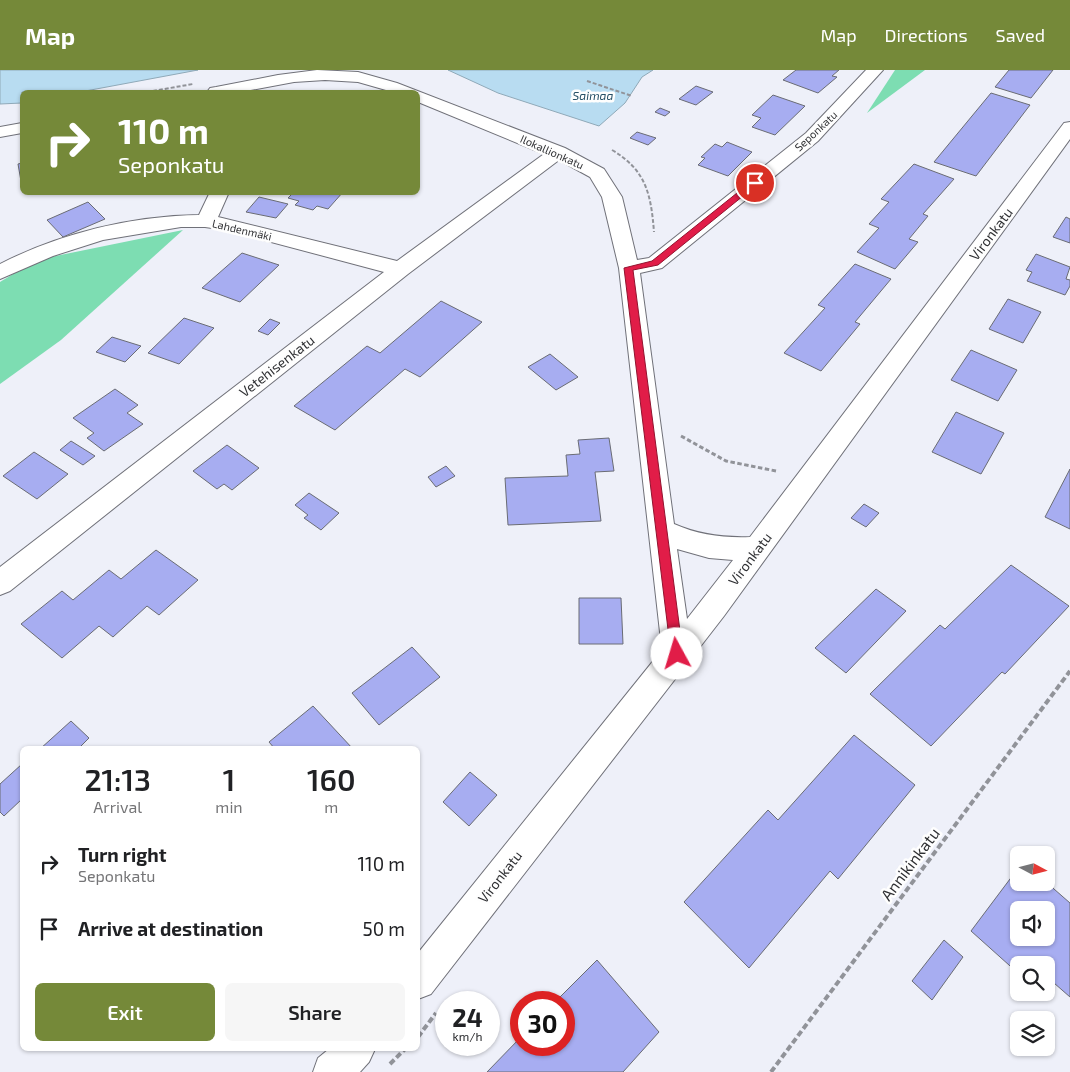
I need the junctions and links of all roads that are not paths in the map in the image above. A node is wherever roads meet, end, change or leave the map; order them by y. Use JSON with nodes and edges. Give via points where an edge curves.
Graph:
{"nodes":[{"id":1,"x":875,"y":70,"type":"edge"},
{"id":2,"x":227,"y":90,"type":"edge"},
{"id":3,"x":403,"y":90,"type":"edge"},
{"id":4,"x":420,"y":97,"type":"edge"},
{"id":5,"x":20,"y":128,"type":"edge"},
{"id":6,"x":1070,"y":128,"type":"edge"},
{"id":7,"x":0,"y":132,"type":"edge"},
{"id":8,"x":558,"y":152,"type":"junction"},
{"id":9,"x":219,"y":195,"type":"edge"},
{"id":10,"x":206,"y":222,"type":"junction"},
{"id":11,"x":628,"y":268,"type":"junction"},
{"id":12,"x":401,"y":269,"type":"junction"},
{"id":13,"x":0,"y":272,"type":"edge"},
{"id":14,"x":663,"y":531,"type":"junction"},
{"id":15,"x":758,"y":548,"type":"junction"},
{"id":16,"x":0,"y":583,"type":"edge"},
{"id":17,"x":677,"y":654,"type":"junction"},
{"id":18,"x":420,"y":978,"type":"edge"},
{"id":19,"x":354,"y":1051,"type":"edge"},
{"id":20,"x":332,"y":1072,"type":"edge"}],
"edges":[{"from":1,"to":11,"type":"street","name":"Seponkatu","via":[[812,137],[655,263]]},
{"from":2,"to":3,"type":"street","via":[[301,77],[341,74],[379,81]]},
{"from":4,"to":8,"type":"street","name":"Ilokallionkatu"},
{"from":5,"to":7,"type":"street"},
{"from":6,"to":15,"type":"street","name":"Vironkatu"},
{"from":8,"to":11,"type":"street","name":"Ilokallionkatu","via":[[597,173],[612,197]]},
{"from":8,"to":12,"type":"street","name":"Vetehisenkatu"},
{"from":9,"to":10,"type":"street"},
{"from":10,"to":12,"type":"street","name":"Lahdenmäki"},
{"from":10,"to":13,"type":"street","name":"Lahdenmäki","via":[[176,222],[71,241],[24,258]]},
{"from":11,"to":14,"type":"street","name":"Ilokallionkatu"},
{"from":12,"to":16,"type":"street","name":"Vetehisenkatu"},
{"from":14,"to":15,"type":"street","via":[[686,542],[723,550]]},
{"from":14,"to":17,"type":"street","name":"Ilokallionkatu"},
{"from":15,"to":17,"type":"street","name":"Vironkatu"},
{"from":17,"to":18,"type":"street","name":"Vironkatu"},
{"from":19,"to":20,"type":"street"}]}
